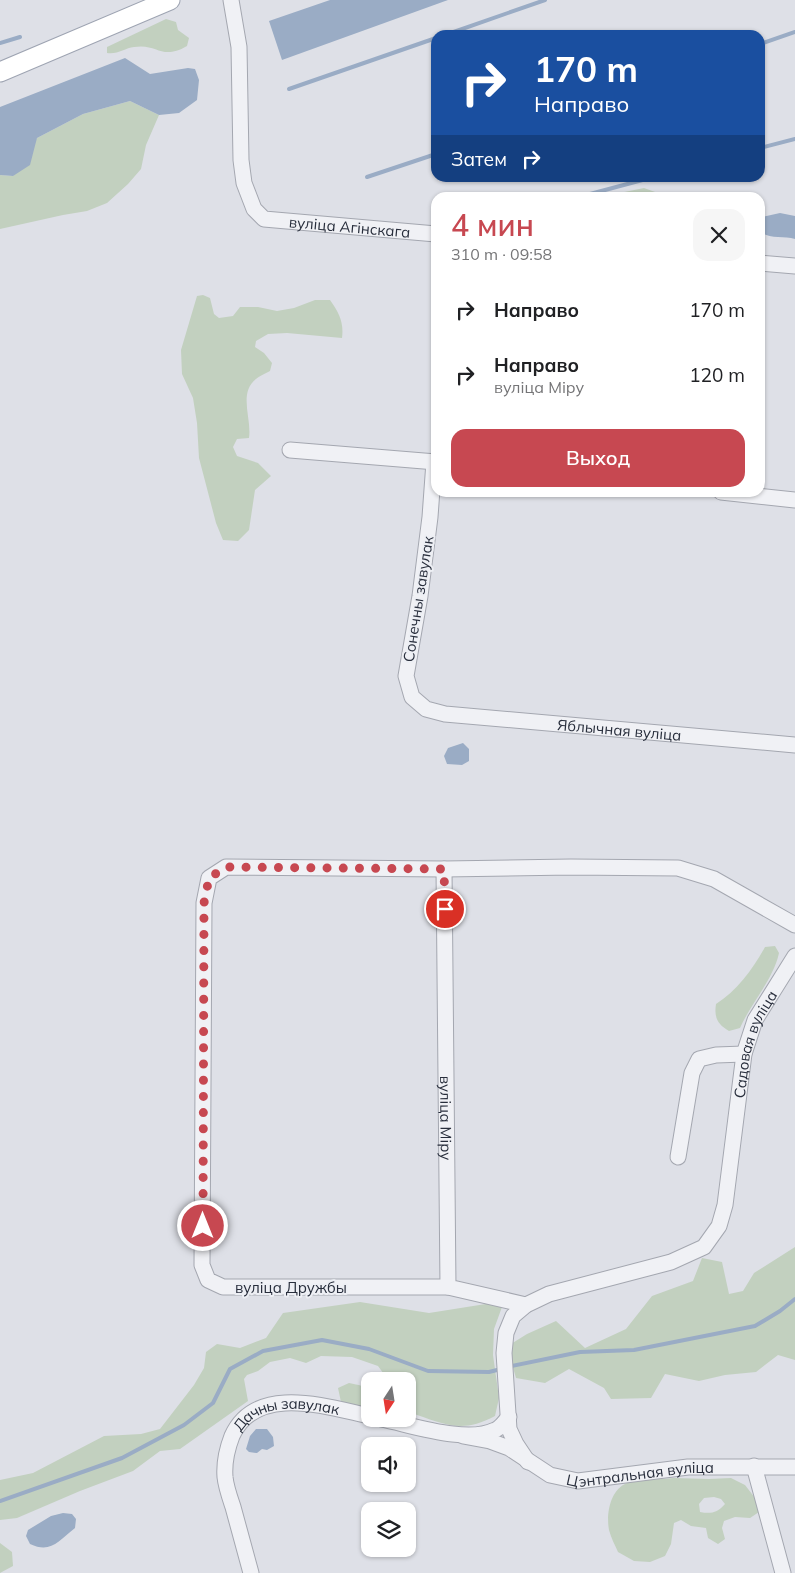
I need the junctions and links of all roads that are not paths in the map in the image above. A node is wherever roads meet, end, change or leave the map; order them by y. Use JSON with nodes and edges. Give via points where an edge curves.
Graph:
{"nodes":[{"id":1,"x":170,"y":0,"type":"edge"},
{"id":2,"x":231,"y":0,"type":"edge"},
{"id":3,"x":0,"y":72,"type":"edge"},
{"id":4,"x":431,"y":234,"type":"edge"},
{"id":5,"x":765,"y":263,"type":"edge"},
{"id":6,"x":795,"y":266,"type":"edge"},
{"id":7,"x":290,"y":450,"type":"dead end"},
{"id":8,"x":431,"y":462,"type":"edge"},
{"id":9,"x":432,"y":497,"type":"edge"},
{"id":10,"x":765,"y":497,"type":"edge"},
{"id":11,"x":795,"y":500,"type":"edge"},
{"id":12,"x":445,"y":714,"type":"joint"},
{"id":13,"x":795,"y":745,"type":"edge"},
{"id":14,"x":444,"y":869,"type":"junction"},
{"id":15,"x":795,"y":925,"type":"edge"},
{"id":16,"x":795,"y":956,"type":"edge"},
{"id":17,"x":744,"y":1054,"type":"junction"},
{"id":18,"x":678,"y":1157,"type":"dead end"},
{"id":19,"x":448,"y":1288,"type":"junction"},
{"id":20,"x":526,"y":1304,"type":"junction"},
{"id":21,"x":361,"y":1414,"type":"edge"},
{"id":22,"x":509,"y":1417,"type":"junction"},
{"id":23,"x":416,"y":1426,"type":"edge"},
{"id":24,"x":463,"y":1436,"type":"junction"},
{"id":25,"x":528,"y":1462,"type":"junction"},
{"id":26,"x":754,"y":1466,"type":"junction"},
{"id":27,"x":795,"y":1467,"type":"edge"},
{"id":28,"x":251,"y":1573,"type":"edge"},
{"id":29,"x":783,"y":1573,"type":"edge"}],
"edges":[{"from":1,"to":3,"type":"main road"},
{"from":2,"to":4,"type":"street","name":"вуліца Агінскага","via":[[239,47],[241,160],[244,183],[254,209],[264,219]]},
{"from":5,"to":6,"type":"street"},
{"from":7,"to":8,"type":"street"},
{"from":9,"to":12,"type":"street","name":"Сонечны завулак","via":[[406,676],[412,697],[426,709]]},
{"from":10,"to":11,"type":"street"},
{"from":12,"to":13,"type":"street","name":"Яблычная вуліца"},
{"from":14,"to":15,"type":"street","via":[[678,868],[714,879]]},
{"from":14,"to":19,"type":"street","name":"вуліца Міру"},
{"from":14,"to":19,"type":"street","name":"вуліца Дружбы","via":[[226,867],[209,878],[204,903],[202,1265],[208,1280],[223,1287]]},
{"from":16,"to":17,"type":"street","name":"Садовая вуліца","via":[[756,1020]]},
{"from":17,"to":18,"type":"street","via":[[699,1059],[692,1073]]},
{"from":17,"to":20,"type":"street","name":"Садовая вуліца","via":[[725,1205],[720,1226],[704,1247],[671,1262],[549,1294]]},
{"from":19,"to":20,"type":"street"},
{"from":20,"to":22,"type":"street","name":"Цэнтральная вуліца","via":[[513,1316],[506,1333],[504,1353]]},
{"from":21,"to":28,"type":"street","name":"Дачны завулак","via":[[283,1402],[247,1415],[236,1429],[228,1445],[225,1478]]},
{"from":22,"to":24,"type":"street","via":[[497,1430]]},
{"from":22,"to":25,"type":"street","name":"Цэнтральная вуліца","via":[[509,1428]]},
{"from":23,"to":24,"type":"street"},
{"from":24,"to":25,"type":"street","name":"Цэнтральная вуліца","via":[[509,1448]]},
{"from":25,"to":26,"type":"street","name":"Цэнтральная вуліца","via":[[550,1475],[578,1481],[688,1467]]},
{"from":26,"to":27,"type":"street","name":"Цэнтральная вуліца"},
{"from":26,"to":29,"type":"street"}]}
